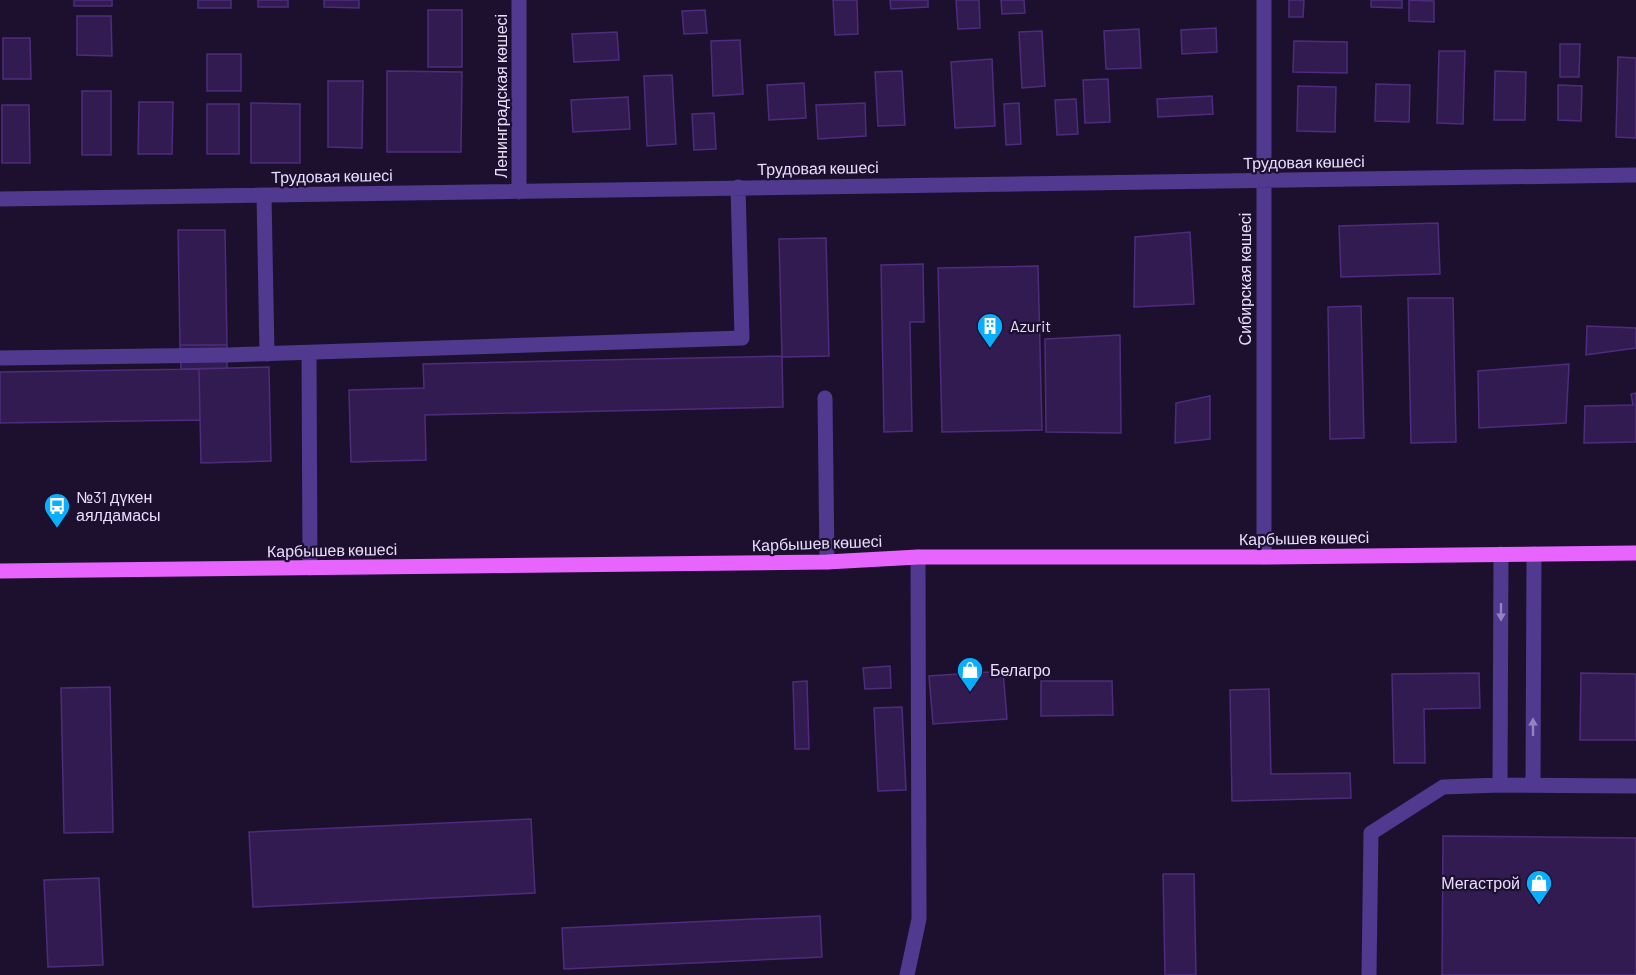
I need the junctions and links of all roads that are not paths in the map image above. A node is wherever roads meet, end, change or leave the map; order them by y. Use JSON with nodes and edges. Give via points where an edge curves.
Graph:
{"nodes":[{"id":1,"x":519,"y":0,"type":"edge"},
{"id":2,"x":1264,"y":0,"type":"edge"},
{"id":3,"x":1636,"y":175,"type":"edge"},
{"id":4,"x":1263,"y":181,"type":"junction"},
{"id":5,"x":738,"y":187,"type":"junction"},
{"id":6,"x":519,"y":192,"type":"junction"},
{"id":7,"x":264,"y":195,"type":"junction"},
{"id":8,"x":0,"y":199,"type":"edge"},
{"id":9,"x":309,"y":353,"type":"junction"},
{"id":10,"x":267,"y":354,"type":"junction"},
{"id":11,"x":0,"y":358,"type":"edge"},
{"id":12,"x":825,"y":398,"type":"dead end"},
{"id":13,"x":1501,"y":554,"type":"junction"},
{"id":14,"x":1534,"y":554,"type":"junction"},
{"id":15,"x":1636,"y":554,"type":"edge"},
{"id":16,"x":918,"y":557,"type":"junction"},
{"id":17,"x":1264,"y":557,"type":"junction"},
{"id":18,"x":827,"y":562,"type":"junction"},
{"id":19,"x":310,"y":568,"type":"junction"},
{"id":20,"x":0,"y":571,"type":"edge"},
{"id":21,"x":1500,"y":785,"type":"junction"},
{"id":22,"x":1533,"y":785,"type":"junction"},
{"id":23,"x":1636,"y":786,"type":"edge"},
{"id":24,"x":907,"y":975,"type":"edge"},
{"id":25,"x":1369,"y":975,"type":"edge"}],
"edges":[{"from":1,"to":6,"type":"street","name":"Ленинградская көшесі"},
{"from":2,"to":4,"type":"street","name":"Сибирская көшесі"},
{"from":3,"to":4,"type":"street","name":"Трудовая көшесі"},
{"from":4,"to":5,"type":"street","name":"Трудовая көшесі"},
{"from":4,"to":17,"type":"street","name":"Сибирская көшесі"},
{"from":5,"to":6,"type":"street","name":"Трудовая көшесі"},
{"from":5,"to":9,"type":"street","via":[[742,338]]},
{"from":6,"to":7,"type":"street","name":"Трудовая көшесі"},
{"from":7,"to":8,"type":"street","name":"Трудовая көшесі"},
{"from":7,"to":10,"type":"street"},
{"from":9,"to":10,"type":"street"},
{"from":9,"to":19,"type":"street"},
{"from":10,"to":11,"type":"street"},
{"from":12,"to":18,"type":"street"},
{"from":13,"to":14,"type":"main road","name":"Карбышев көшесі"},
{"from":13,"to":17,"type":"main road","name":"Карбышев көшесі"},
{"from":13,"to":21,"type":"street","one_way":true},
{"from":14,"to":15,"type":"main road","name":"Карбышев көшесі"},
{"from":22,"to":14,"type":"street","one_way":true},
{"from":16,"to":17,"type":"main road","name":"Карбышев көшесі"},
{"from":16,"to":18,"type":"main road","name":"Карбышев көшесі"},
{"from":16,"to":24,"type":"street","via":[[919,919]]},
{"from":18,"to":19,"type":"main road","name":"Карбышев көшесі"},
{"from":19,"to":20,"type":"main road","name":"Карбышев көшесі"},
{"from":21,"to":22,"type":"street"},
{"from":21,"to":25,"type":"street","via":[[1443,787],[1371,833]]},
{"from":22,"to":23,"type":"street"}]}
